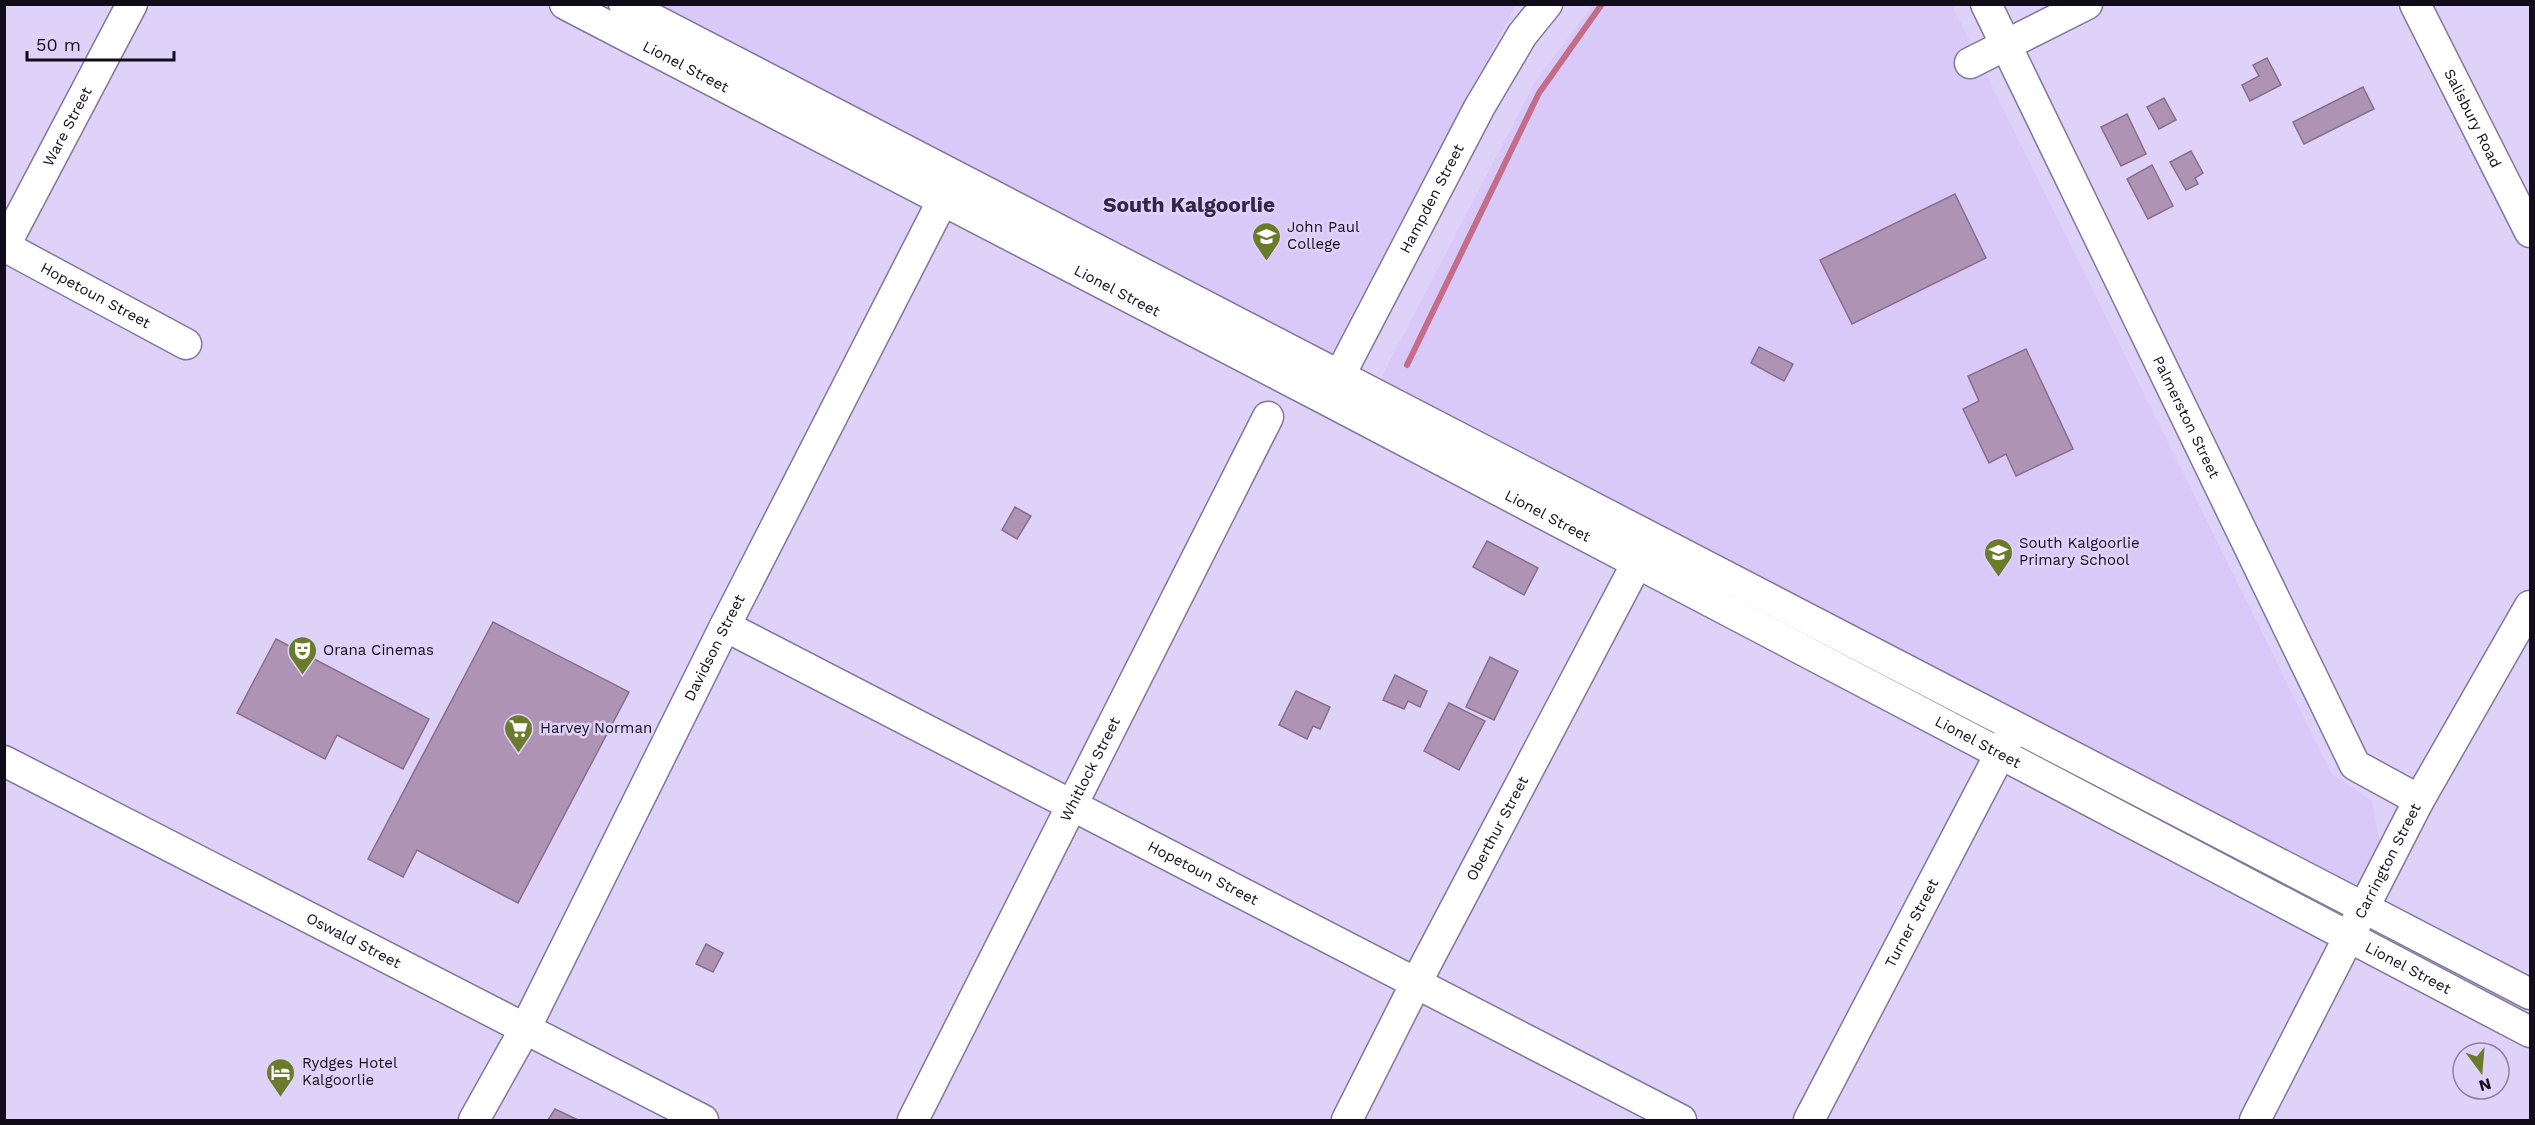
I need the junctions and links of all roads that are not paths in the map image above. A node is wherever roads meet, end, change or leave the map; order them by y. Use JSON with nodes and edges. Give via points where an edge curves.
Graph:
{"nodes":[{"id":1,"x":132,"y":4,"type":"edge"},
{"id":2,"x":565,"y":4,"type":"edge"},
{"id":3,"x":624,"y":4,"type":"edge"},
{"id":4,"x":1547,"y":4,"type":"edge"},
{"id":5,"x":1986,"y":4,"type":"edge"},
{"id":6,"x":2087,"y":4,"type":"edge"},
{"id":7,"x":2415,"y":4,"type":"edge"},
{"id":8,"x":2007,"y":45,"type":"junction"},
{"id":9,"x":1970,"y":63,"type":"dead end"},
{"id":10,"x":949,"y":189,"type":"junction"},
{"id":11,"x":2530,"y":232,"type":"edge"},
{"id":12,"x":5,"y":247,"type":"edge"},
{"id":13,"x":186,"y":344,"type":"dead end"},
{"id":14,"x":1333,"y":388,"type":"junction"},
{"id":15,"x":1268,"y":417,"type":"dead end"},
{"id":16,"x":1644,"y":550,"type":"junction"},
{"id":17,"x":2530,"y":606,"type":"edge"},
{"id":18,"x":725,"y":626,"type":"junction"},
{"id":19,"x":2014,"y":726,"type":"junction"},
{"id":20,"x":2000,"y":753,"type":"junction"},
{"id":21,"x":4,"y":761,"type":"edge"},
{"id":22,"x":2419,"y":800,"type":"junction"},
{"id":23,"x":1073,"y":806,"type":"junction"},
{"id":24,"x":2364,"y":908,"type":"junction"},
{"id":25,"x":2349,"y":937,"type":"junction"},
{"id":26,"x":1416,"y":983,"type":"junction"},
{"id":27,"x":2530,"y":994,"type":"edge"},
{"id":28,"x":525,"y":1029,"type":"junction"},
{"id":29,"x":2530,"y":1032,"type":"edge"},
{"id":30,"x":474,"y":1120,"type":"edge"},
{"id":31,"x":703,"y":1120,"type":"edge"},
{"id":32,"x":913,"y":1120,"type":"edge"},
{"id":33,"x":1347,"y":1120,"type":"edge"},
{"id":34,"x":1681,"y":1120,"type":"edge"},
{"id":35,"x":1809,"y":1120,"type":"edge"},
{"id":36,"x":2255,"y":1120,"type":"edge"}],
"edges":[{"from":1,"to":12,"type":"street","name":"Ware Street"},
{"from":2,"to":10,"type":"street","name":"Lionel Street"},
{"from":3,"to":10,"type":"street","name":"Lionel Street"},
{"from":4,"to":14,"type":"street","name":"Hampden Street","via":[[1522,36],[1479,108]]},
{"from":5,"to":8,"type":"street","name":"Palmerston Street"},
{"from":6,"to":8,"type":"street"},
{"from":7,"to":11,"type":"street","name":"Salisbury Road"},
{"from":8,"to":9,"type":"street"},
{"from":8,"to":22,"type":"street","name":"Palmerston Street","via":[[2355,765]]},
{"from":10,"to":14,"type":"street","name":"Lionel Street"},
{"from":10,"to":18,"type":"street","name":"Davidson Street"},
{"from":12,"to":13,"type":"street","name":"Hopetoun Street"},
{"from":14,"to":16,"type":"street","name":"Lionel Street"},
{"from":15,"to":23,"type":"street","name":"Whitlock Street"},
{"from":16,"to":19,"type":"street","name":"Lionel Street"},
{"from":16,"to":20,"type":"street","name":"Lionel Street"},
{"from":16,"to":26,"type":"street","name":"Oberthur Street"},
{"from":17,"to":22,"type":"street","name":"Carrington Street"},
{"from":18,"to":23,"type":"street","name":"Hopetoun Street"},
{"from":18,"to":28,"type":"street","name":"Davidson Street"},
{"from":19,"to":20,"type":"street","name":"Turner Street"},
{"from":19,"to":24,"type":"street","name":"Lionel Street"},
{"from":20,"to":25,"type":"street","name":"Lionel Street"},
{"from":20,"to":35,"type":"street","name":"Turner Street"},
{"from":21,"to":28,"type":"street","name":"Oswald Street"},
{"from":22,"to":24,"type":"street","name":"Carrington Street"},
{"from":23,"to":26,"type":"street","name":"Hopetoun Street"},
{"from":23,"to":32,"type":"street","name":"Whitlock Street"},
{"from":24,"to":25,"type":"street","name":"Carrington Street"},
{"from":24,"to":27,"type":"street","name":"Lionel Street"},
{"from":25,"to":29,"type":"street","name":"Lionel Street"},
{"from":25,"to":36,"type":"street","name":"Carrington Street"},
{"from":26,"to":33,"type":"street","name":"Oberthur Street"},
{"from":26,"to":34,"type":"street","name":"Hopetoun Street"},
{"from":28,"to":30,"type":"street","name":"Davidson Street"},
{"from":28,"to":31,"type":"street","name":"Oswald Street"}]}
